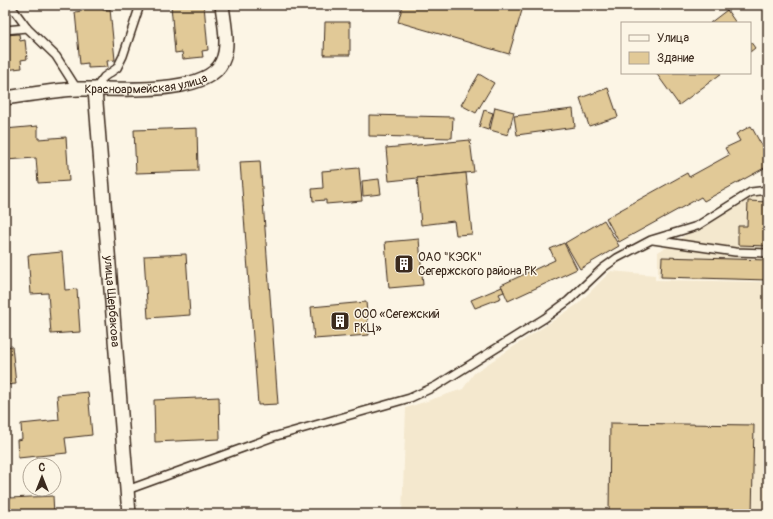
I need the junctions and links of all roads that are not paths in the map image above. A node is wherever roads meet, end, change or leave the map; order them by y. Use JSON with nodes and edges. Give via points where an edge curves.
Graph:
{"nodes":[{"id":1,"x":10,"y":5,"type":"edge"},
{"id":2,"x":140,"y":5,"type":"edge"},
{"id":3,"x":222,"y":5,"type":"edge"},
{"id":4,"x":26,"y":28,"type":"junction"},
{"id":5,"x":5,"y":30,"type":"edge"},
{"id":6,"x":77,"y":89,"type":"junction"},
{"id":7,"x":95,"y":90,"type":"junction"},
{"id":8,"x":5,"y":98,"type":"edge"},
{"id":9,"x":768,"y":190,"type":"edge"},
{"id":10,"x":651,"y":240,"type":"junction"},
{"id":11,"x":768,"y":252,"type":"edge"},
{"id":12,"x":127,"y":490,"type":"junction"},
{"id":13,"x":129,"y":514,"type":"edge"}],
"edges":[{"from":1,"to":4,"type":"lane"},
{"from":2,"to":7,"type":"lane","via":[[117,68],[104,78]]},
{"from":3,"to":7,"type":"street","name":"Красноармейская улица","via":[[225,53],[222,63],[212,75],[200,81],[165,87]]},
{"from":4,"to":5,"type":"lane"},
{"from":4,"to":6,"type":"lane","via":[[56,56]]},
{"from":6,"to":7,"type":"street","name":"Красноармейская улица"},
{"from":6,"to":8,"type":"street","name":"Красноармейская улица"},
{"from":7,"to":12,"type":"street","name":"улица Щербакова"},
{"from":9,"to":10,"type":"lane","via":[[750,192],[696,226]]},
{"from":10,"to":11,"type":"lane","via":[[735,252]]},
{"from":10,"to":12,"type":"lane","via":[[603,268],[546,318],[436,386],[410,398],[273,437]]},
{"from":12,"to":13,"type":"street","name":"улица Щербакова"}]}
